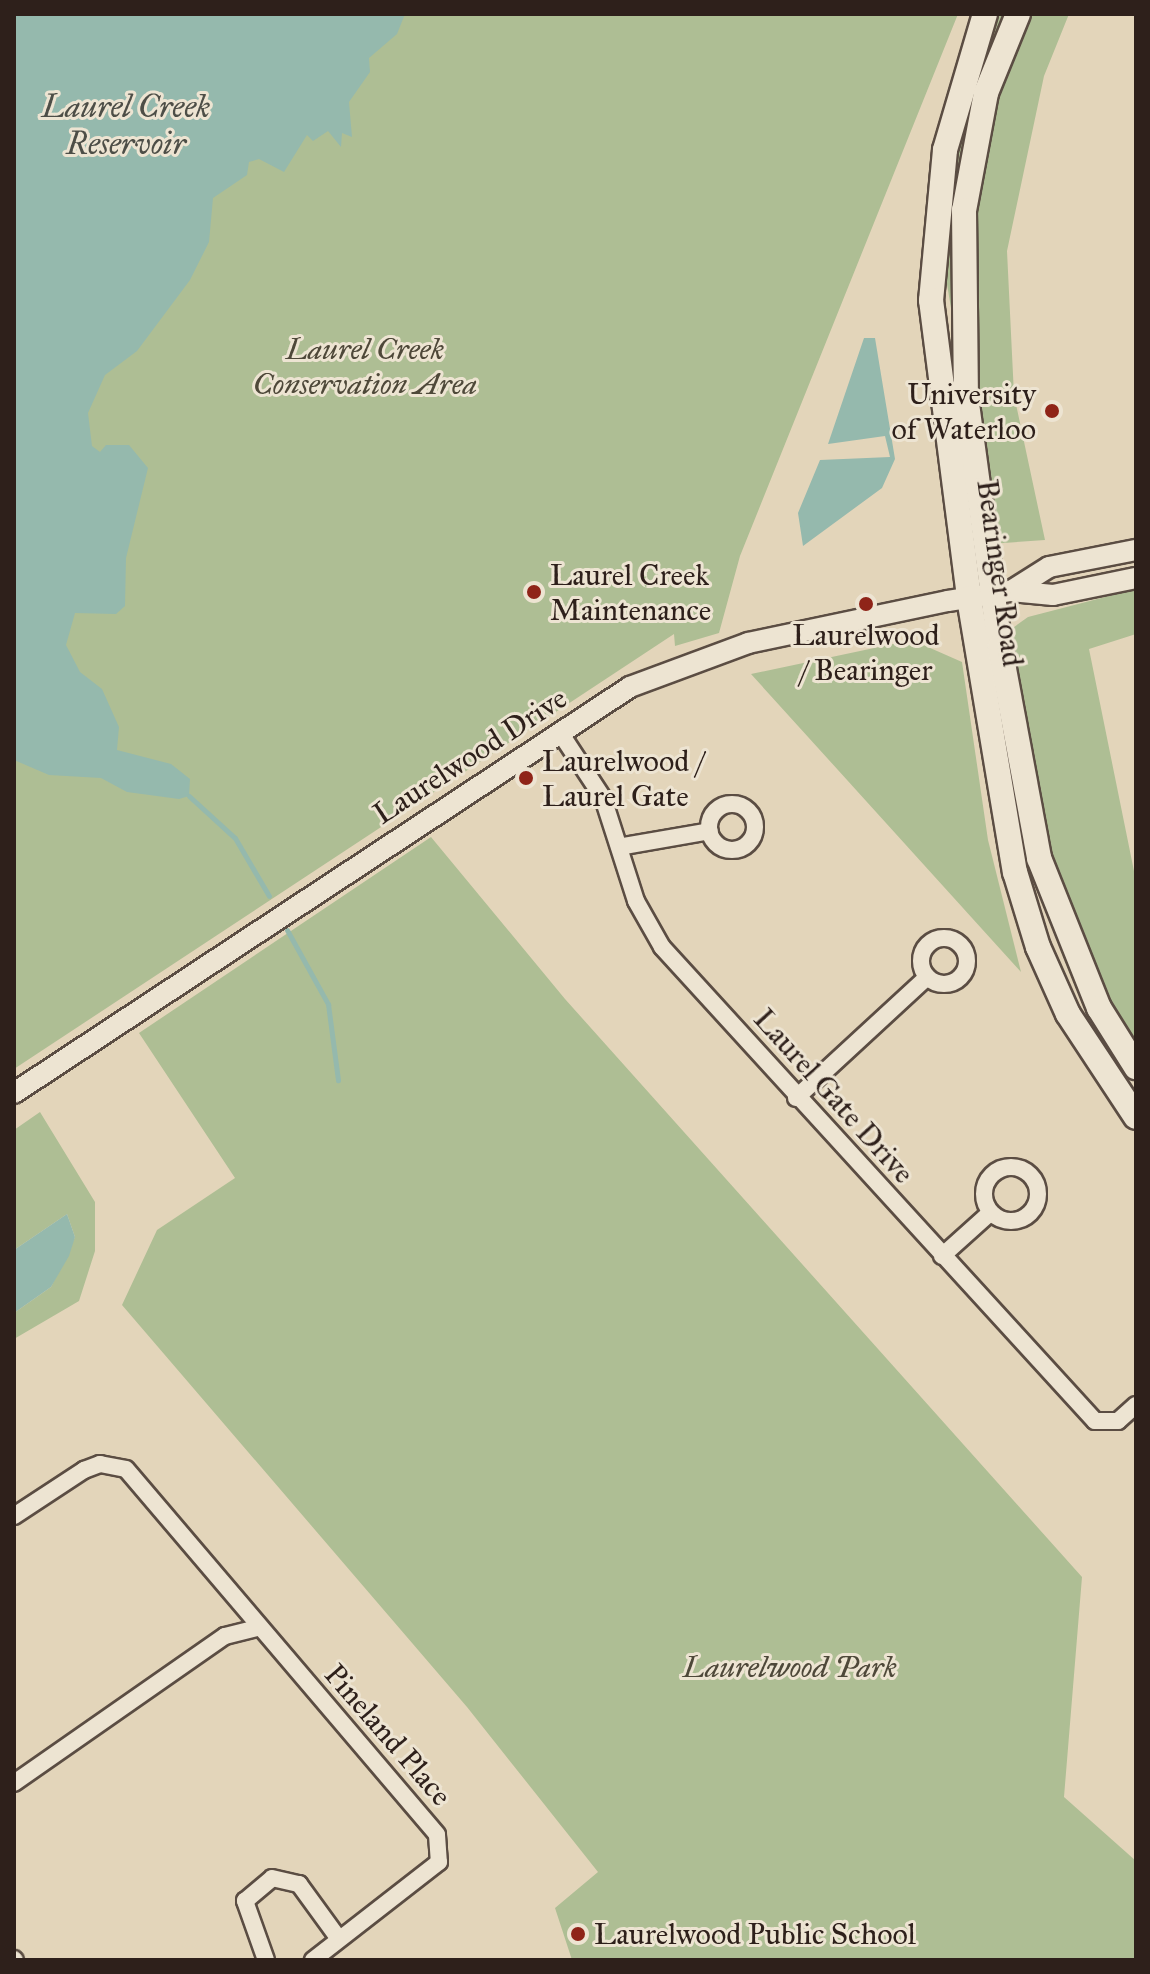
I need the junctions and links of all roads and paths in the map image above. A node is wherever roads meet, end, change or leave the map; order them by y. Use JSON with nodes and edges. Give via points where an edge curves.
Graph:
{"nodes":[{"id":1,"x":985,"y":14,"type":"edge"},
{"id":2,"x":1018,"y":14,"type":"edge"},
{"id":3,"x":1136,"y":550,"type":"edge"},
{"id":4,"x":1136,"y":578,"type":"edge"},
{"id":5,"x":1002,"y":593,"type":"junction"},
{"id":6,"x":969,"y":598,"type":"junction"},
{"id":7,"x":561,"y":734,"type":"junction"},
{"id":8,"x":710,"y":831,"type":"dead end"},
{"id":9,"x":624,"y":846,"type":"junction"},
{"id":10,"x":927,"y":977,"type":"dead end"},
{"id":11,"x":1136,"y":1067,"type":"edge"},
{"id":12,"x":14,"y":1093,"type":"edge"},
{"id":13,"x":796,"y":1098,"type":"junction"},
{"id":14,"x":1136,"y":1117,"type":"edge"},
{"id":15,"x":990,"y":1213,"type":"dead end"},
{"id":16,"x":942,"y":1256,"type":"junction"},
{"id":17,"x":1136,"y":1405,"type":"edge"},
{"id":18,"x":14,"y":1516,"type":"edge"},
{"id":19,"x":258,"y":1628,"type":"junction"},
{"id":20,"x":14,"y":1783,"type":"edge"},
{"id":21,"x":339,"y":1939,"type":"junction"},
{"id":22,"x":266,"y":1960,"type":"edge"},
{"id":23,"x":313,"y":1960,"type":"edge"}],
"edges":[{"from":1,"to":6,"type":"main road","name":"Bearinger Road","via":[[945,150],[931,300]]},
{"from":2,"to":5,"type":"main road","name":"Bearinger Road","via":[[986,93],[964,222],[966,396]]},
{"from":3,"to":5,"type":"street","name":"Laurelwood Drive","via":[[1049,567]]},
{"from":4,"to":5,"type":"street","name":"Laurelwood Drive","via":[[1053,595]]},
{"from":5,"to":6,"type":"street","name":"Laurelwood Drive"},
{"from":5,"to":11,"type":"main road","name":"Bearinger Road","via":[[1043,871],[1099,1008]]},
{"from":6,"to":7,"type":"street","name":"Laurelwood Drive","via":[[710,653],[630,687]]},
{"from":6,"to":14,"type":"main road","name":"Bearinger Road","via":[[1015,872],[1038,947],[1068,1014]]},
{"from":7,"to":9,"type":"street","name":"Laurel Gate Drive","via":[[603,798]]},
{"from":7,"to":12,"type":"street","name":"Laurelwood Drive"},
{"from":8,"to":9,"type":"street"},
{"from":9,"to":13,"type":"street","name":"Laurel Gate Drive","via":[[636,901],[662,947]]},
{"from":10,"to":13,"type":"street"},
{"from":13,"to":16,"type":"street","name":"Laurel Gate Drive"},
{"from":15,"to":16,"type":"street"},
{"from":16,"to":17,"type":"street","name":"Laurel Gate Drive","via":[[1095,1421],[1118,1421]]},
{"from":18,"to":19,"type":"street","via":[[84,1470],[100,1464],[126,1469]]},
{"from":19,"to":20,"type":"street","via":[[225,1636]]},
{"from":19,"to":21,"type":"street","name":"Pineland Place","via":[[443,1847],[439,1862]]},
{"from":21,"to":22,"type":"street","via":[[299,1884],[272,1878],[245,1901]]},
{"from":21,"to":23,"type":"street","name":"Pineland Place"}]}
